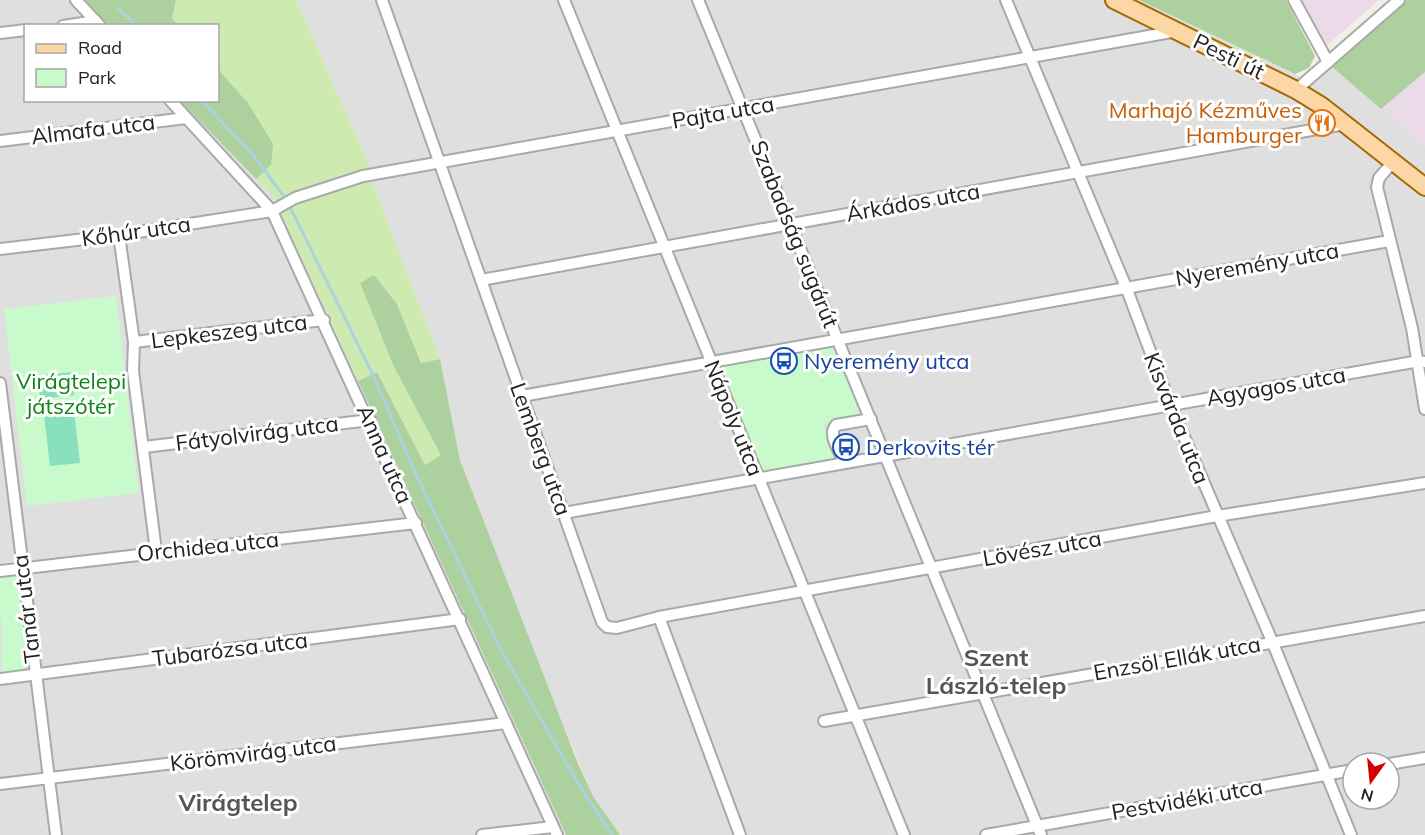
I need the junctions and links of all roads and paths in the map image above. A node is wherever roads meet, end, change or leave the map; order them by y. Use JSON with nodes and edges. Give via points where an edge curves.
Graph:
{"nodes":[{"id":1,"x":76,"y":0,"type":"edge"},
{"id":2,"x":382,"y":0,"type":"edge"},
{"id":3,"x":564,"y":0,"type":"edge"},
{"id":4,"x":698,"y":0,"type":"edge"},
{"id":5,"x":1006,"y":0,"type":"edge"},
{"id":6,"x":1114,"y":0,"type":"edge"},
{"id":7,"x":1294,"y":0,"type":"edge"},
{"id":8,"x":1399,"y":0,"type":"edge"},
{"id":9,"x":98,"y":23,"type":"edge"},
{"id":10,"x":24,"y":30,"type":"edge"},
{"id":11,"x":1179,"y":31,"type":"junction"},
{"id":12,"x":0,"y":33,"type":"edge"},
{"id":13,"x":1030,"y":58,"type":"junction"},
{"id":14,"x":1328,"y":62,"type":"junction"},
{"id":15,"x":1296,"y":90,"type":"junction"},
{"id":16,"x":172,"y":102,"type":"edge"},
{"id":17,"x":743,"y":108,"type":"junction"},
{"id":18,"x":186,"y":118,"type":"junction"},
{"id":19,"x":1345,"y":124,"type":"junction"},
{"id":20,"x":617,"y":131,"type":"junction"},
{"id":21,"x":0,"y":141,"type":"edge"},
{"id":22,"x":438,"y":162,"type":"junction"},
{"id":23,"x":1393,"y":162,"type":"junction"},
{"id":24,"x":1079,"y":173,"type":"junction"},
{"id":25,"x":1425,"y":187,"type":"edge"},
{"id":26,"x":274,"y":210,"type":"junction"},
{"id":27,"x":791,"y":223,"type":"junction"},
{"id":28,"x":120,"y":235,"type":"junction"},
{"id":29,"x":1389,"y":241,"type":"junction"},
{"id":30,"x":665,"y":246,"type":"junction"},
{"id":31,"x":0,"y":249,"type":"edge"},
{"id":32,"x":481,"y":280,"type":"junction"},
{"id":33,"x":1126,"y":287,"type":"junction"},
{"id":34,"x":324,"y":320,"type":"junction"},
{"id":35,"x":838,"y":339,"type":"junction"},
{"id":36,"x":134,"y":342,"type":"junction"},
{"id":37,"x":711,"y":361,"type":"junction"},
{"id":38,"x":1422,"y":362,"type":"edge"},
{"id":39,"x":0,"y":383,"type":"edge"},
{"id":40,"x":522,"y":396,"type":"junction"},
{"id":41,"x":1170,"y":404,"type":"junction"},
{"id":42,"x":1425,"y":409,"type":"edge"},
{"id":43,"x":871,"y":419,"type":"junction"},
{"id":44,"x":370,"y":420,"type":"junction"},
{"id":45,"x":144,"y":447,"type":"junction"},
{"id":46,"x":885,"y":454,"type":"junction"},
{"id":47,"x":850,"y":461,"type":"junction"},
{"id":48,"x":759,"y":478,"type":"junction"},
{"id":49,"x":1425,"y":483,"type":"edge"},
{"id":50,"x":564,"y":513,"type":"junction"},
{"id":51,"x":1217,"y":516,"type":"junction"},
{"id":52,"x":416,"y":523,"type":"junction"},
{"id":53,"x":156,"y":551,"type":"junction"},
{"id":54,"x":21,"y":568,"type":"junction"},
{"id":55,"x":932,"y":568,"type":"junction"},
{"id":56,"x":0,"y":571,"type":"edge"},
{"id":57,"x":805,"y":591,"type":"junction"},
{"id":58,"x":1425,"y":616,"type":"edge"},
{"id":59,"x":659,"y":617,"type":"junction"},
{"id":60,"x":460,"y":619,"type":"junction"},
{"id":61,"x":1272,"y":641,"type":"junction"},
{"id":62,"x":34,"y":675,"type":"junction"},
{"id":63,"x":0,"y":679,"type":"edge"},
{"id":64,"x":983,"y":693,"type":"junction"},
{"id":65,"x":856,"y":716,"type":"junction"},
{"id":66,"x":824,"y":721,"type":"dead end"},
{"id":67,"x":506,"y":723,"type":"junction"},
{"id":68,"x":1425,"y":758,"type":"edge"},
{"id":69,"x":1401,"y":762,"type":"edge"},
{"id":70,"x":1341,"y":772,"type":"edge"},
{"id":71,"x":1325,"y":774,"type":"junction"},
{"id":72,"x":48,"y":777,"type":"junction"},
{"id":73,"x":0,"y":783,"type":"edge"},
{"id":74,"x":1039,"y":830,"type":"edge"},
{"id":75,"x":555,"y":831,"type":"edge"},
{"id":76,"x":56,"y":835,"type":"edge"},
{"id":77,"x":482,"y":835,"type":"edge"},
{"id":78,"x":740,"y":835,"type":"edge"},
{"id":79,"x":904,"y":835,"type":"edge"},
{"id":80,"x":986,"y":835,"type":"edge"},
{"id":81,"x":1351,"y":835,"type":"edge"}],
"edges":[{"from":1,"to":9,"type":"street"},
{"from":2,"to":22,"type":"street","name":"Lemberg utca"},
{"from":3,"to":20,"type":"street","name":"Nápoly utca"},
{"from":4,"to":17,"type":"street","name":"Szabadság sugárút"},
{"from":5,"to":13,"type":"street","name":"Kisvárda utca"},
{"from":6,"to":11,"type":"main road","name":"Pesti út"},
{"from":7,"to":14,"type":"street"},
{"from":8,"to":14,"type":"street"},
{"from":10,"to":12,"type":"street"},
{"from":11,"to":13,"type":"street","name":"Pajta utca"},
{"from":11,"to":15,"type":"main road","name":"Pesti út"},
{"from":13,"to":17,"type":"street","name":"Pajta utca"},
{"from":13,"to":24,"type":"street","name":"Kisvárda utca"},
{"from":14,"to":15,"type":"street"},
{"from":15,"to":19,"type":"main road","name":"Pesti út"},
{"from":16,"to":18,"type":"street","name":"Anna utca"},
{"from":17,"to":20,"type":"street","name":"Pajta utca"},
{"from":17,"to":27,"type":"street","name":"Szabadság sugárút"},
{"from":18,"to":21,"type":"street","name":"Almafa utca"},
{"from":18,"to":26,"type":"street","name":"Anna utca"},
{"from":19,"to":23,"type":"main road","name":"Pesti út"},
{"from":19,"to":24,"type":"street","name":"Árkádos utca"},
{"from":20,"to":22,"type":"street","name":"Pajta utca"},
{"from":20,"to":30,"type":"street","name":"Nápoly utca"},
{"from":22,"to":26,"type":"street","name":"Pajta utca","via":[[363,176],[295,198]]},
{"from":22,"to":32,"type":"street","name":"Lemberg utca"},
{"from":23,"to":25,"type":"main road","name":"Pesti út"},
{"from":23,"to":29,"type":"street","via":[[1379,178],[1377,187]]},
{"from":24,"to":27,"type":"street","name":"Árkádos utca"},
{"from":24,"to":33,"type":"street","name":"Kisvárda utca"},
{"from":26,"to":28,"type":"street","name":"Kőhúr utca"},
{"from":26,"to":34,"type":"street","name":"Anna utca"},
{"from":27,"to":30,"type":"street","name":"Árkádos utca"},
{"from":27,"to":35,"type":"street","name":"Szabadság sugárút"},
{"from":28,"to":31,"type":"street","name":"Kőhúr utca"},
{"from":28,"to":36,"type":"street"},
{"from":29,"to":33,"type":"street","name":"Nyeremény utca"},
{"from":29,"to":38,"type":"street"},
{"from":30,"to":32,"type":"street","name":"Árkádos utca"},
{"from":30,"to":37,"type":"street","name":"Nápoly utca"},
{"from":32,"to":40,"type":"street","name":"Lemberg utca"},
{"from":33,"to":35,"type":"street","name":"Nyeremény utca"},
{"from":33,"to":41,"type":"street","name":"Kisvárda utca"},
{"from":34,"to":36,"type":"street","name":"Lepkeszeg utca"},
{"from":34,"to":44,"type":"street","name":"Anna utca"},
{"from":35,"to":37,"type":"street","name":"Nyeremény utca"},
{"from":35,"to":43,"type":"street","name":"Szabadság sugárút"},
{"from":36,"to":45,"type":"street","via":[[133,371]]},
{"from":37,"to":40,"type":"street","name":"Nyeremény utca"},
{"from":37,"to":48,"type":"street","name":"Nápoly utca"},
{"from":38,"to":41,"type":"street","name":"Agyagos utca"},
{"from":38,"to":42,"type":"street"},
{"from":39,"to":54,"type":"street","name":"Tanár utca"},
{"from":40,"to":50,"type":"street","name":"Lemberg utca"},
{"from":41,"to":46,"type":"street","name":"Agyagos utca"},
{"from":41,"to":51,"type":"street","name":"Kisvárda utca"},
{"from":43,"to":46,"type":"street","name":"Szabadság sugárút"},
{"from":43,"to":47,"type":"street","via":[[836,425],[833,429],[832,435]]},
{"from":44,"to":45,"type":"street","name":"Fátyolvirág utca"},
{"from":44,"to":52,"type":"street","name":"Anna utca"},
{"from":45,"to":53,"type":"street"},
{"from":46,"to":47,"type":"street"},
{"from":46,"to":55,"type":"street","name":"Szabadság sugárút"},
{"from":47,"to":48,"type":"street"},
{"from":48,"to":50,"type":"street"},
{"from":48,"to":57,"type":"street","name":"Nápoly utca"},
{"from":49,"to":51,"type":"street","name":"Lövész utca"},
{"from":50,"to":59,"type":"street","name":"Lemberg utca","via":[[602,622],[617,628]]},
{"from":51,"to":55,"type":"street","name":"Lövész utca"},
{"from":51,"to":61,"type":"street","name":"Kisvárda utca"},
{"from":52,"to":53,"type":"street","name":"Orchidea utca"},
{"from":52,"to":60,"type":"street","name":"Anna utca"},
{"from":53,"to":54,"type":"street","name":"Orchidea utca"},
{"from":54,"to":56,"type":"street","name":"Orchidea utca"},
{"from":54,"to":62,"type":"street","name":"Tanár utca"},
{"from":55,"to":57,"type":"street","name":"Lövész utca"},
{"from":55,"to":64,"type":"street","name":"Szabadság sugárút"},
{"from":57,"to":59,"type":"street","name":"Lövész utca"},
{"from":57,"to":65,"type":"street","name":"Nápoly utca"},
{"from":58,"to":61,"type":"street","name":"Enzsöl Ellák utca"},
{"from":59,"to":78,"type":"street"},
{"from":60,"to":62,"type":"street","name":"Tubarózsa utca"},
{"from":60,"to":67,"type":"street","name":"Anna utca"},
{"from":61,"to":64,"type":"street","name":"Enzsöl Ellák utca"},
{"from":61,"to":71,"type":"street","name":"Kisvárda utca"},
{"from":62,"to":63,"type":"street","name":"Tubarózsa utca"},
{"from":62,"to":72,"type":"street","name":"Tanár utca"},
{"from":64,"to":65,"type":"street","name":"Enzsöl Ellák utca"},
{"from":64,"to":74,"type":"street","name":"Szabadság sugárút"},
{"from":65,"to":66,"type":"street","name":"Enzsöl Ellák utca"},
{"from":65,"to":79,"type":"street","name":"Nápoly utca"},
{"from":67,"to":72,"type":"street","name":"Körömvirág utca"},
{"from":67,"to":75,"type":"street","name":"Anna utca"},
{"from":68,"to":69,"type":"street"},
{"from":70,"to":71,"type":"street","name":"Pestvidéki utca"},
{"from":71,"to":74,"type":"street","name":"Pestvidéki utca"},
{"from":71,"to":81,"type":"street","name":"Kisvárda utca"},
{"from":72,"to":73,"type":"street","name":"Körömvirág utca"},
{"from":72,"to":76,"type":"street","name":"Tanár utca"},
{"from":74,"to":80,"type":"street","name":"Pestvidéki utca"},
{"from":75,"to":77,"type":"street"}]}
